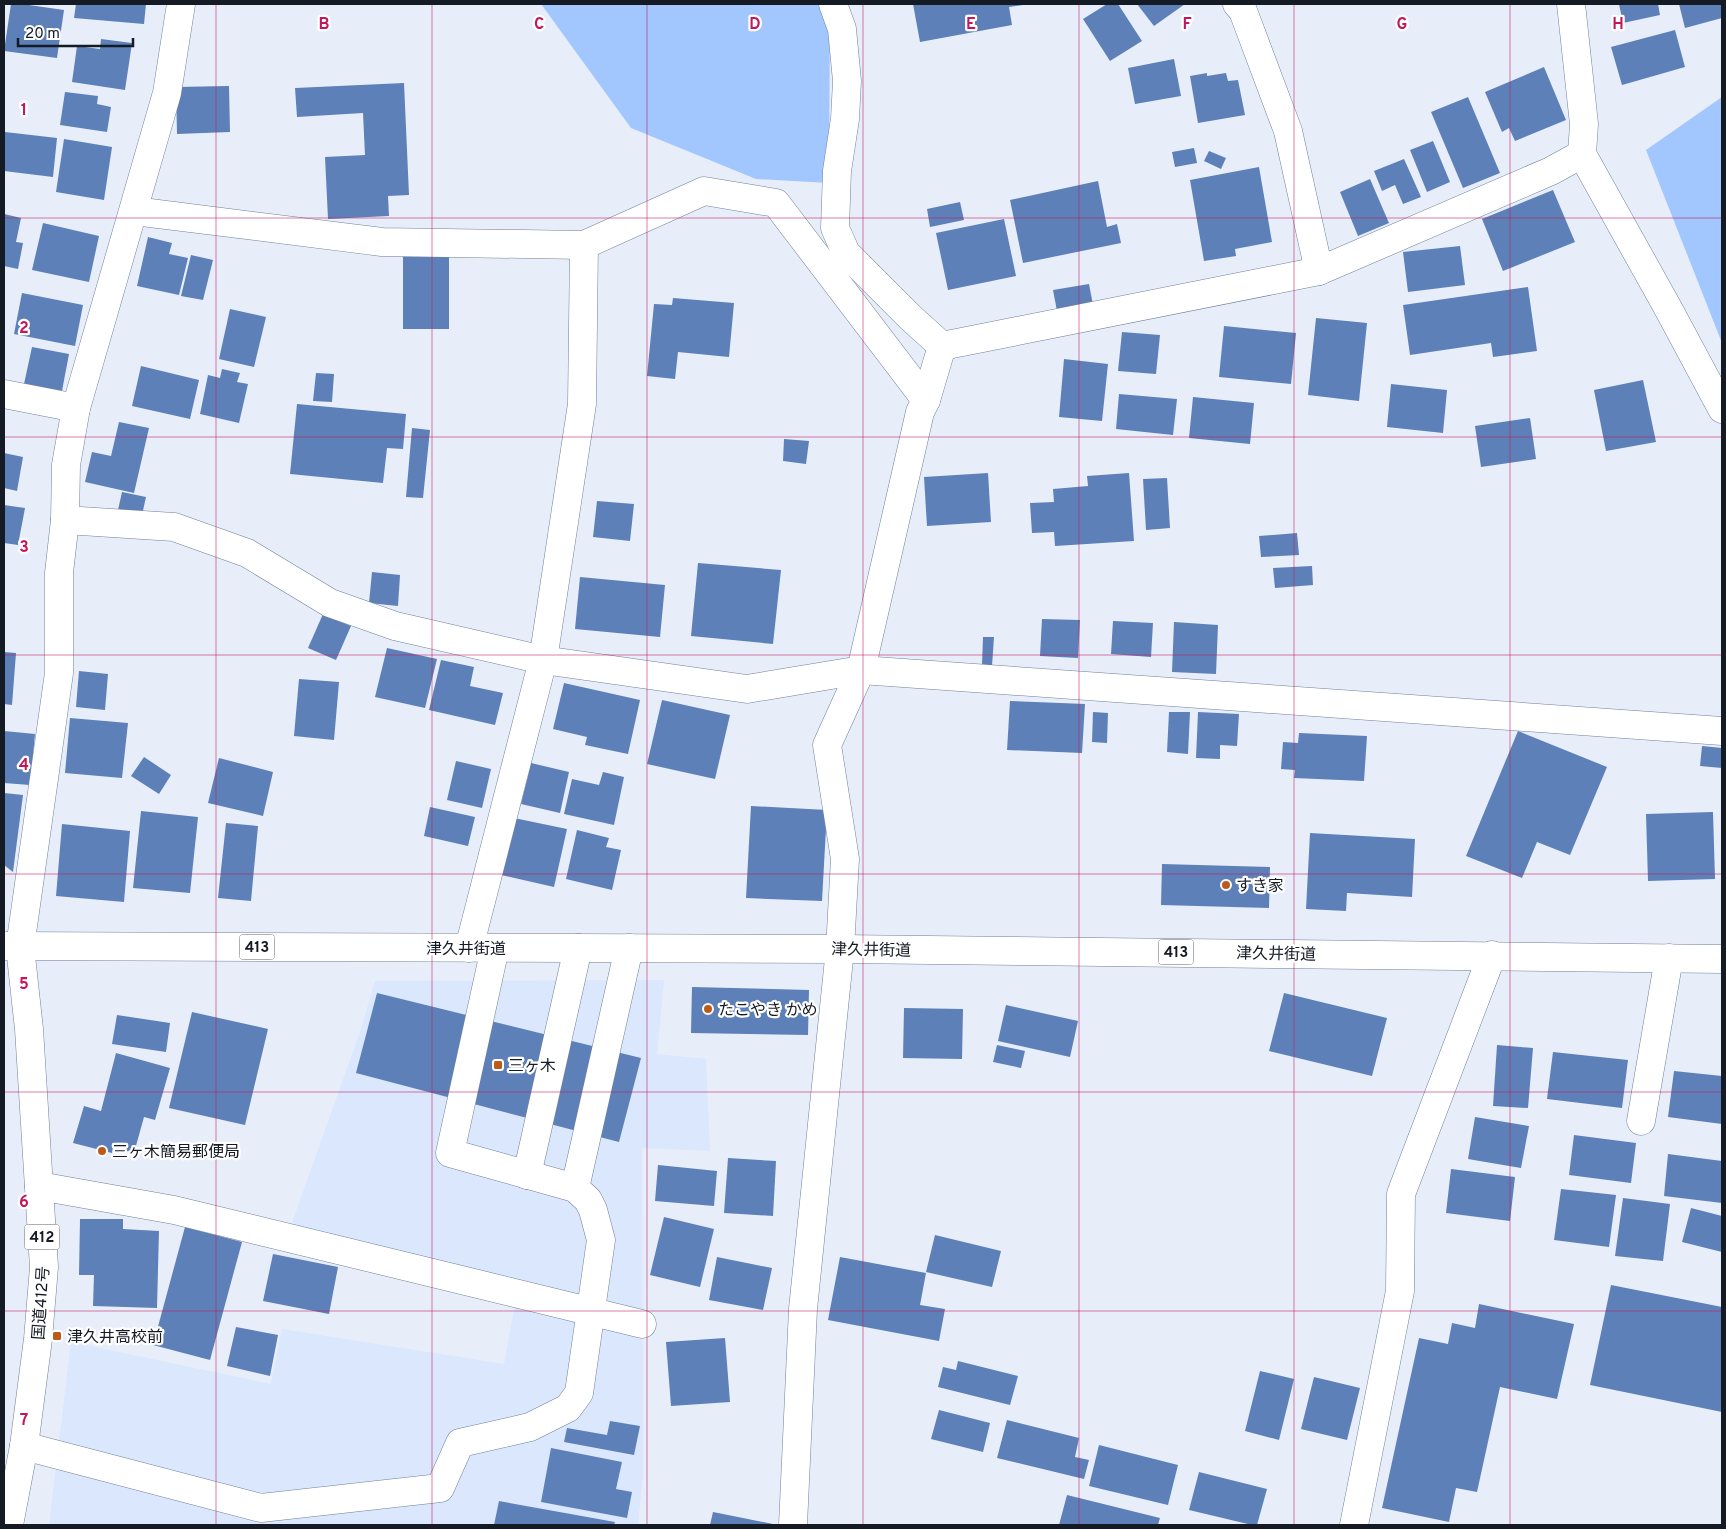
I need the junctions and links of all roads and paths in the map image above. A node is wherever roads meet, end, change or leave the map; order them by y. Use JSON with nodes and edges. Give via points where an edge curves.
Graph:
{"nodes":[{"id":1,"x":181,"y":4,"type":"edge"},
{"id":2,"x":833,"y":4,"type":"edge"},
{"id":3,"x":1237,"y":4,"type":"edge"},
{"id":4,"x":1571,"y":4,"type":"edge"},
{"id":5,"x":1582,"y":154,"type":"junction"},
{"id":6,"x":134,"y":211,"type":"junction"},
{"id":7,"x":584,"y":246,"type":"junction"},
{"id":8,"x":1319,"y":271,"type":"junction"},
{"id":9,"x":942,"y":346,"type":"junction"},
{"id":10,"x":4,"y":394,"type":"edge"},
{"id":11,"x":926,"y":400,"type":"junction"},
{"id":12,"x":76,"y":408,"type":"junction"},
{"id":13,"x":1722,"y":409,"type":"edge"},
{"id":14,"x":65,"y":520,"type":"junction"},
{"id":15,"x":543,"y":660,"type":"junction"},
{"id":16,"x":861,"y":670,"type":"junction"},
{"id":17,"x":1722,"y":731,"type":"edge"},
{"id":18,"x":4,"y":924,"type":"edge"},
{"id":19,"x":12,"y":946,"type":"edge"},
{"id":20,"x":482,"y":948,"type":"junction"},
{"id":21,"x":578,"y":948,"type":"junction"},
{"id":22,"x":629,"y":948,"type":"junction"},
{"id":23,"x":840,"y":948,"type":"junction"},
{"id":24,"x":1492,"y":955,"type":"junction"},
{"id":25,"x":1669,"y":958,"type":"junction"},
{"id":26,"x":1722,"y":959,"type":"edge"},
{"id":27,"x":1641,"y":1121,"type":"dead end"},
{"id":28,"x":527,"y":1175,"type":"junction"},
{"id":29,"x":39,"y":1186,"type":"junction"},
{"id":30,"x":575,"y":1188,"type":"junction"},
{"id":31,"x":591,"y":1312,"type":"junction"},
{"id":32,"x":642,"y":1324,"type":"dead end"},
{"id":33,"x":24,"y":1446,"type":"junction"},
{"id":34,"x":10,"y":1525,"type":"edge"},
{"id":35,"x":793,"y":1525,"type":"edge"},
{"id":36,"x":1354,"y":1525,"type":"edge"}],
"edges":[{"from":1,"to":6,"type":"main road","name":"国道412号","via":[[167,93]]},
{"from":2,"to":9,"type":"main road","via":[[842,29],[847,80],[837,171],[835,228],[846,253]]},
{"from":3,"to":8,"type":"main road","via":[[1243,11],[1288,131]]},
{"from":4,"to":5,"type":"main road","via":[[1584,124]]},
{"from":5,"to":8,"type":"main road","via":[[1551,171]]},
{"from":5,"to":13,"type":"main road"},
{"from":6,"to":7,"type":"main road","via":[[382,242]]},
{"from":6,"to":12,"type":"main road","name":"国道412号"},
{"from":7,"to":11,"type":"main road","via":[[704,191],[776,203]]},
{"from":7,"to":15,"type":"main road","via":[[582,404]]},
{"from":8,"to":9,"type":"main road"},
{"from":9,"to":11,"type":"main road"},
{"from":10,"to":12,"type":"main road"},
{"from":11,"to":16,"type":"main road","via":[[920,412]]},
{"from":12,"to":14,"type":"main road","name":"国道412号","via":[[66,465]]},
{"from":14,"to":15,"type":"main road","via":[[174,526],[247,552],[330,603],[395,626]]},
{"from":14,"to":19,"type":"main road","name":"国道412号","via":[[59,573],[59,672]]},
{"from":15,"to":16,"type":"main road","via":[[747,689]]},
{"from":15,"to":20,"type":"main road"},
{"from":16,"to":17,"type":"main road"},
{"from":16,"to":23,"type":"main road","via":[[827,745],[845,860]]},
{"from":18,"to":19,"type":"main road"},
{"from":19,"to":20,"type":"main road","name":"津久井街道","number":"413"},
{"from":19,"to":29,"type":"main road","name":"国道412号","number":"412","via":[[29,1029]]},
{"from":20,"to":21,"type":"main road","name":"津久井街道","number":"413"},
{"from":20,"to":28,"type":"main road","via":[[450,1153]]},
{"from":21,"to":22,"type":"main road","name":"津久井街道","number":"413"},
{"from":21,"to":28,"type":"main road"},
{"from":22,"to":23,"type":"main road","name":"津久井街道","number":"413"},
{"from":22,"to":30,"type":"main road"},
{"from":23,"to":24,"type":"main road","name":"津久井街道","number":"413"},
{"from":23,"to":35,"type":"main road","via":[[803,1309]]},
{"from":24,"to":25,"type":"main road","name":"津久井街道","number":"413"},
{"from":24,"to":36,"type":"main road","via":[[1400,1194],[1400,1291]]},
{"from":25,"to":26,"type":"main road","name":"津久井街道","number":"413"},
{"from":25,"to":27,"type":"main road"},
{"from":28,"to":30,"type":"main road"},
{"from":29,"to":31,"type":"main road","via":[[174,1210]]},
{"from":29,"to":33,"type":"main road","name":"国道412号","number":"412","via":[[44,1267]]},
{"from":30,"to":31,"type":"main road","via":[[593,1210],[600,1240]]},
{"from":31,"to":32,"type":"main road"},
{"from":31,"to":33,"type":"main road","via":[[579,1393],[568,1408],[530,1427],[460,1443],[440,1488],[261,1508]]},
{"from":33,"to":34,"type":"main road","name":"国道412号","number":"412"}]}
